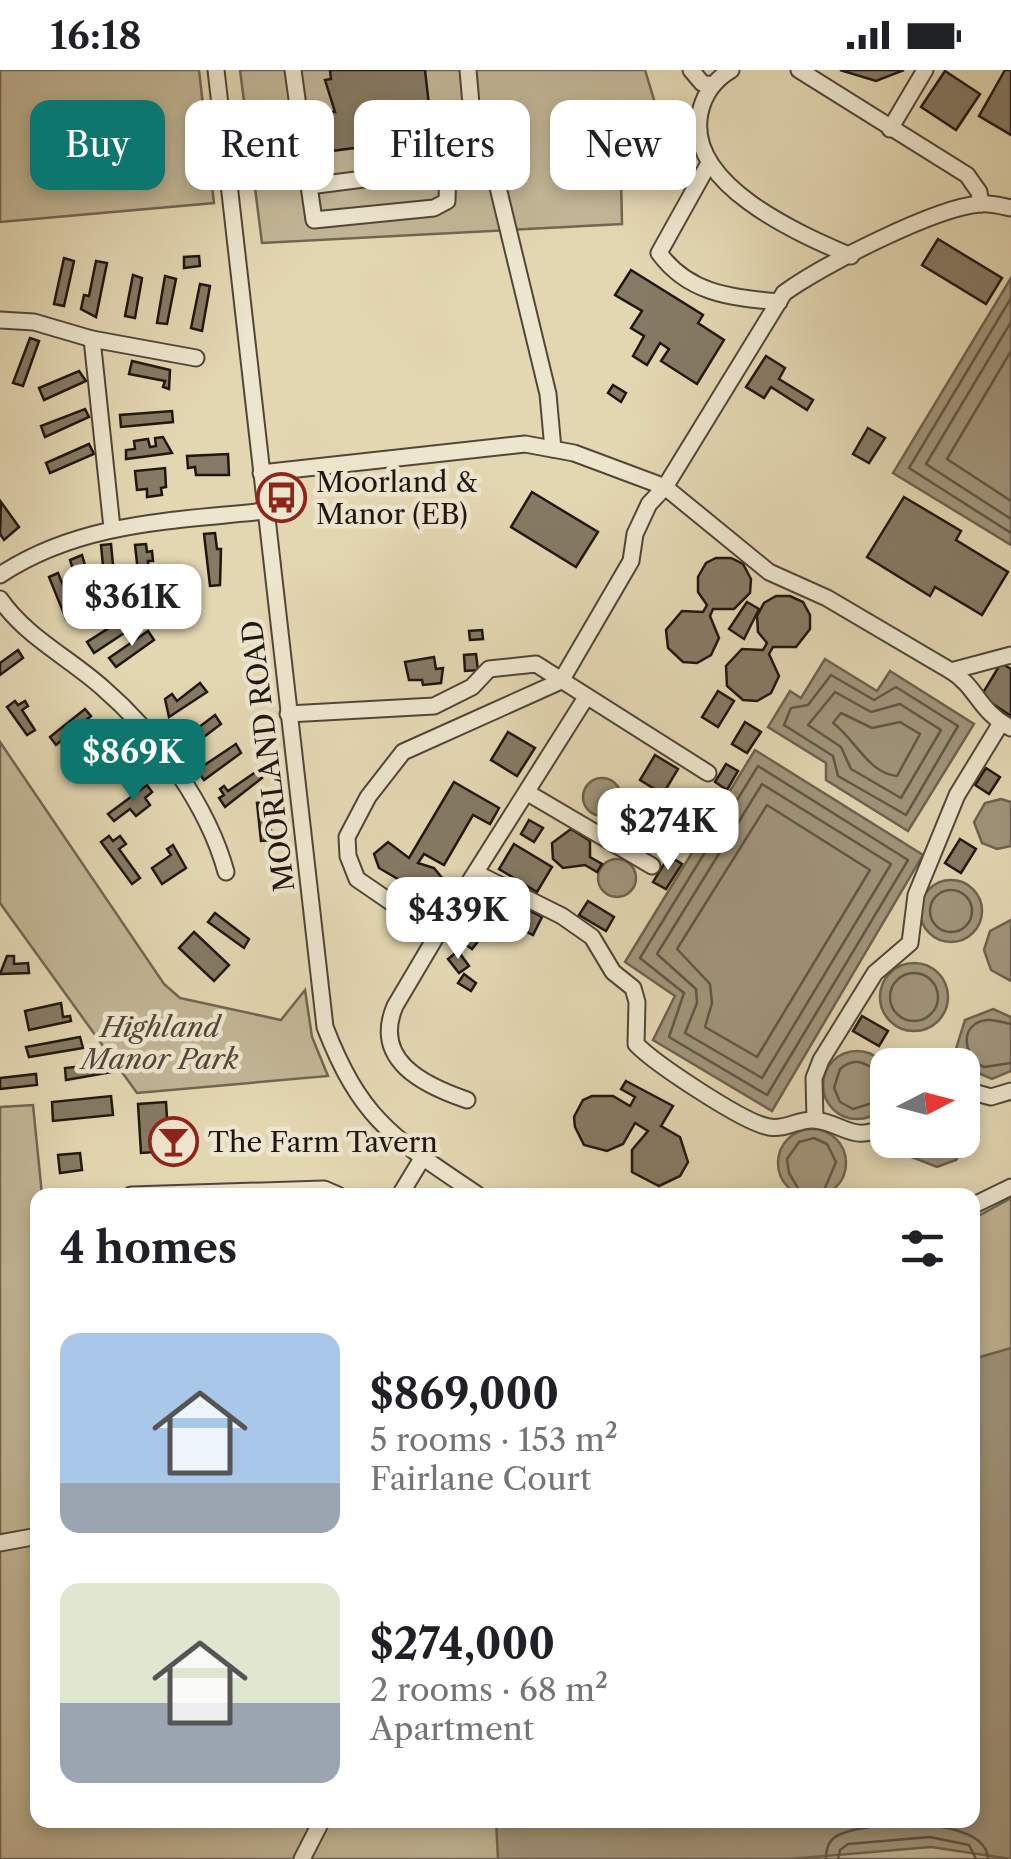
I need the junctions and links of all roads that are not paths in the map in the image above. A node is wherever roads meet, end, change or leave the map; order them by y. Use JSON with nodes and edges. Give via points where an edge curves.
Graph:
{"nodes":[{"id":1,"x":216,"y":70,"type":"edge"},
{"id":2,"x":293,"y":70,"type":"edge"},
{"id":3,"x":468,"y":70,"type":"edge"},
{"id":4,"x":691,"y":70,"type":"edge"},
{"id":5,"x":730,"y":70,"type":"edge"},
{"id":6,"x":799,"y":70,"type":"edge"},
{"id":7,"x":924,"y":70,"type":"edge"},
{"id":8,"x":712,"y":85,"type":"junction"},
{"id":9,"x":297,"y":100,"type":"edge"},
{"id":10,"x":471,"y":100,"type":"edge"},
{"id":11,"x":890,"y":129,"type":"junction"},
{"id":12,"x":708,"y":165,"type":"junction"},
{"id":13,"x":310,"y":190,"type":"edge"},
{"id":14,"x":447,"y":190,"type":"edge"},
{"id":15,"x":496,"y":190,"type":"edge"},
{"id":16,"x":981,"y":204,"type":"junction"},
{"id":17,"x":1011,"y":208,"type":"edge"},
{"id":18,"x":851,"y":256,"type":"junction"},
{"id":19,"x":779,"y":302,"type":"junction"},
{"id":20,"x":0,"y":320,"type":"edge"},
{"id":21,"x":92,"y":339,"type":"junction"},
{"id":22,"x":196,"y":358,"type":"dead end"},
{"id":23,"x":553,"y":449,"type":"junction"},
{"id":24,"x":262,"y":473,"type":"junction"},
{"id":25,"x":664,"y":487,"type":"junction"},
{"id":26,"x":265,"y":511,"type":"junction"},
{"id":27,"x":112,"y":528,"type":"junction"},
{"id":28,"x":0,"y":575,"type":"edge"},
{"id":29,"x":0,"y":599,"type":"edge"},
{"id":30,"x":1011,"y":656,"type":"edge"},
{"id":31,"x":950,"y":671,"type":"junction"},
{"id":32,"x":561,"y":680,"type":"junction"},
{"id":33,"x":585,"y":698,"type":"junction"},
{"id":34,"x":288,"y":714,"type":"junction"},
{"id":35,"x":1006,"y":726,"type":"edge"},
{"id":36,"x":708,"y":773,"type":"dead end"},
{"id":37,"x":528,"y":792,"type":"junction"},
{"id":38,"x":652,"y":866,"type":"dead end"},
{"id":39,"x":226,"y":872,"type":"dead end"},
{"id":40,"x":476,"y":873,"type":"junction"},
{"id":41,"x":453,"y":908,"type":"junction"},
{"id":42,"x":1011,"y":1091,"type":"edge"},
{"id":43,"x":980,"y":1094,"type":"edge"},
{"id":44,"x":468,"y":1100,"type":"dead end"},
{"id":45,"x":815,"y":1120,"type":"junction"},
{"id":46,"x":870,"y":1130,"type":"edge"},
{"id":47,"x":423,"y":1158,"type":"junction"},
{"id":48,"x":1011,"y":1187,"type":"edge"},
{"id":49,"x":404,"y":1188,"type":"edge"},
{"id":50,"x":468,"y":1188,"type":"edge"},
{"id":51,"x":980,"y":1202,"type":"edge"},
{"id":52,"x":30,"y":1537,"type":"edge"},
{"id":53,"x":0,"y":1543,"type":"edge"},
{"id":54,"x":318,"y":1828,"type":"edge"},
{"id":55,"x":302,"y":1859,"type":"edge"}],
"edges":[{"from":1,"to":24,"type":"street","name":"MOORLAND ROAD"},
{"from":2,"to":9,"type":"street"},
{"from":3,"to":10,"type":"street"},
{"from":4,"to":8,"type":"street"},
{"from":5,"to":8,"type":"street"},
{"from":6,"to":11,"type":"street"},
{"from":7,"to":11,"type":"street"},
{"from":8,"to":12,"type":"street","via":[[697,128]]},
{"from":11,"to":16,"type":"street","via":[[967,175]]},
{"from":12,"to":18,"type":"street","via":[[729,187]]},
{"from":12,"to":19,"type":"street","via":[[659,253],[676,276],[704,291]]},
{"from":13,"to":14,"type":"street","via":[[314,220],[434,208],[447,201]]},
{"from":15,"to":23,"type":"street","via":[[548,394]]},
{"from":16,"to":17,"type":"street"},
{"from":16,"to":18,"type":"street"},
{"from":18,"to":19,"type":"street","via":[[806,277]]},
{"from":19,"to":25,"type":"street"},
{"from":20,"to":21,"type":"street"},
{"from":21,"to":22,"type":"street"},
{"from":21,"to":27,"type":"street"},
{"from":23,"to":24,"type":"street","via":[[525,444]]},
{"from":23,"to":25,"type":"street"},
{"from":24,"to":26,"type":"street","name":"MOORLAND ROAD"},
{"from":25,"to":31,"type":"street","via":[[769,572],[827,598]]},
{"from":25,"to":32,"type":"street","via":[[635,534],[631,562]]},
{"from":26,"to":27,"type":"street"},
{"from":26,"to":34,"type":"street","name":"MOORLAND ROAD"},
{"from":27,"to":28,"type":"street","via":[[33,553]]},
{"from":29,"to":39,"type":"street","via":[[42,644],[108,691],[154,744],[215,832]]},
{"from":30,"to":31,"type":"street"},
{"from":31,"to":35,"type":"street","via":[[966,680],[988,716]]},
{"from":32,"to":33,"type":"street"},
{"from":32,"to":34,"type":"street","via":[[542,665],[503,666],[434,706]]},
{"from":32,"to":41,"type":"street","via":[[402,752],[347,838],[357,879],[378,896],[408,914]]},
{"from":33,"to":36,"type":"street"},
{"from":33,"to":37,"type":"street"},
{"from":34,"to":47,"type":"street","name":"MOORLAND ROAD","via":[[325,1027],[343,1074],[380,1126]]},
{"from":35,"to":45,"type":"street","via":[[950,812],[916,896],[910,943],[875,973],[820,1060]]},
{"from":37,"to":38,"type":"street"},
{"from":37,"to":40,"type":"street"},
{"from":40,"to":41,"type":"street"},
{"from":40,"to":45,"type":"street","via":[[592,937],[632,988],[636,1044],[647,1056],[759,1125],[788,1128]]},
{"from":41,"to":44,"type":"street","via":[[394,1006],[388,1040],[402,1067]]},
{"from":42,"to":43,"type":"street"},
{"from":45,"to":46,"type":"street","via":[[841,1132]]},
{"from":47,"to":49,"type":"street"},
{"from":47,"to":50,"type":"street","name":"MOORLAND ROAD"},
{"from":48,"to":51,"type":"street"},
{"from":52,"to":53,"type":"street"},
{"from":54,"to":55,"type":"street"}]}
